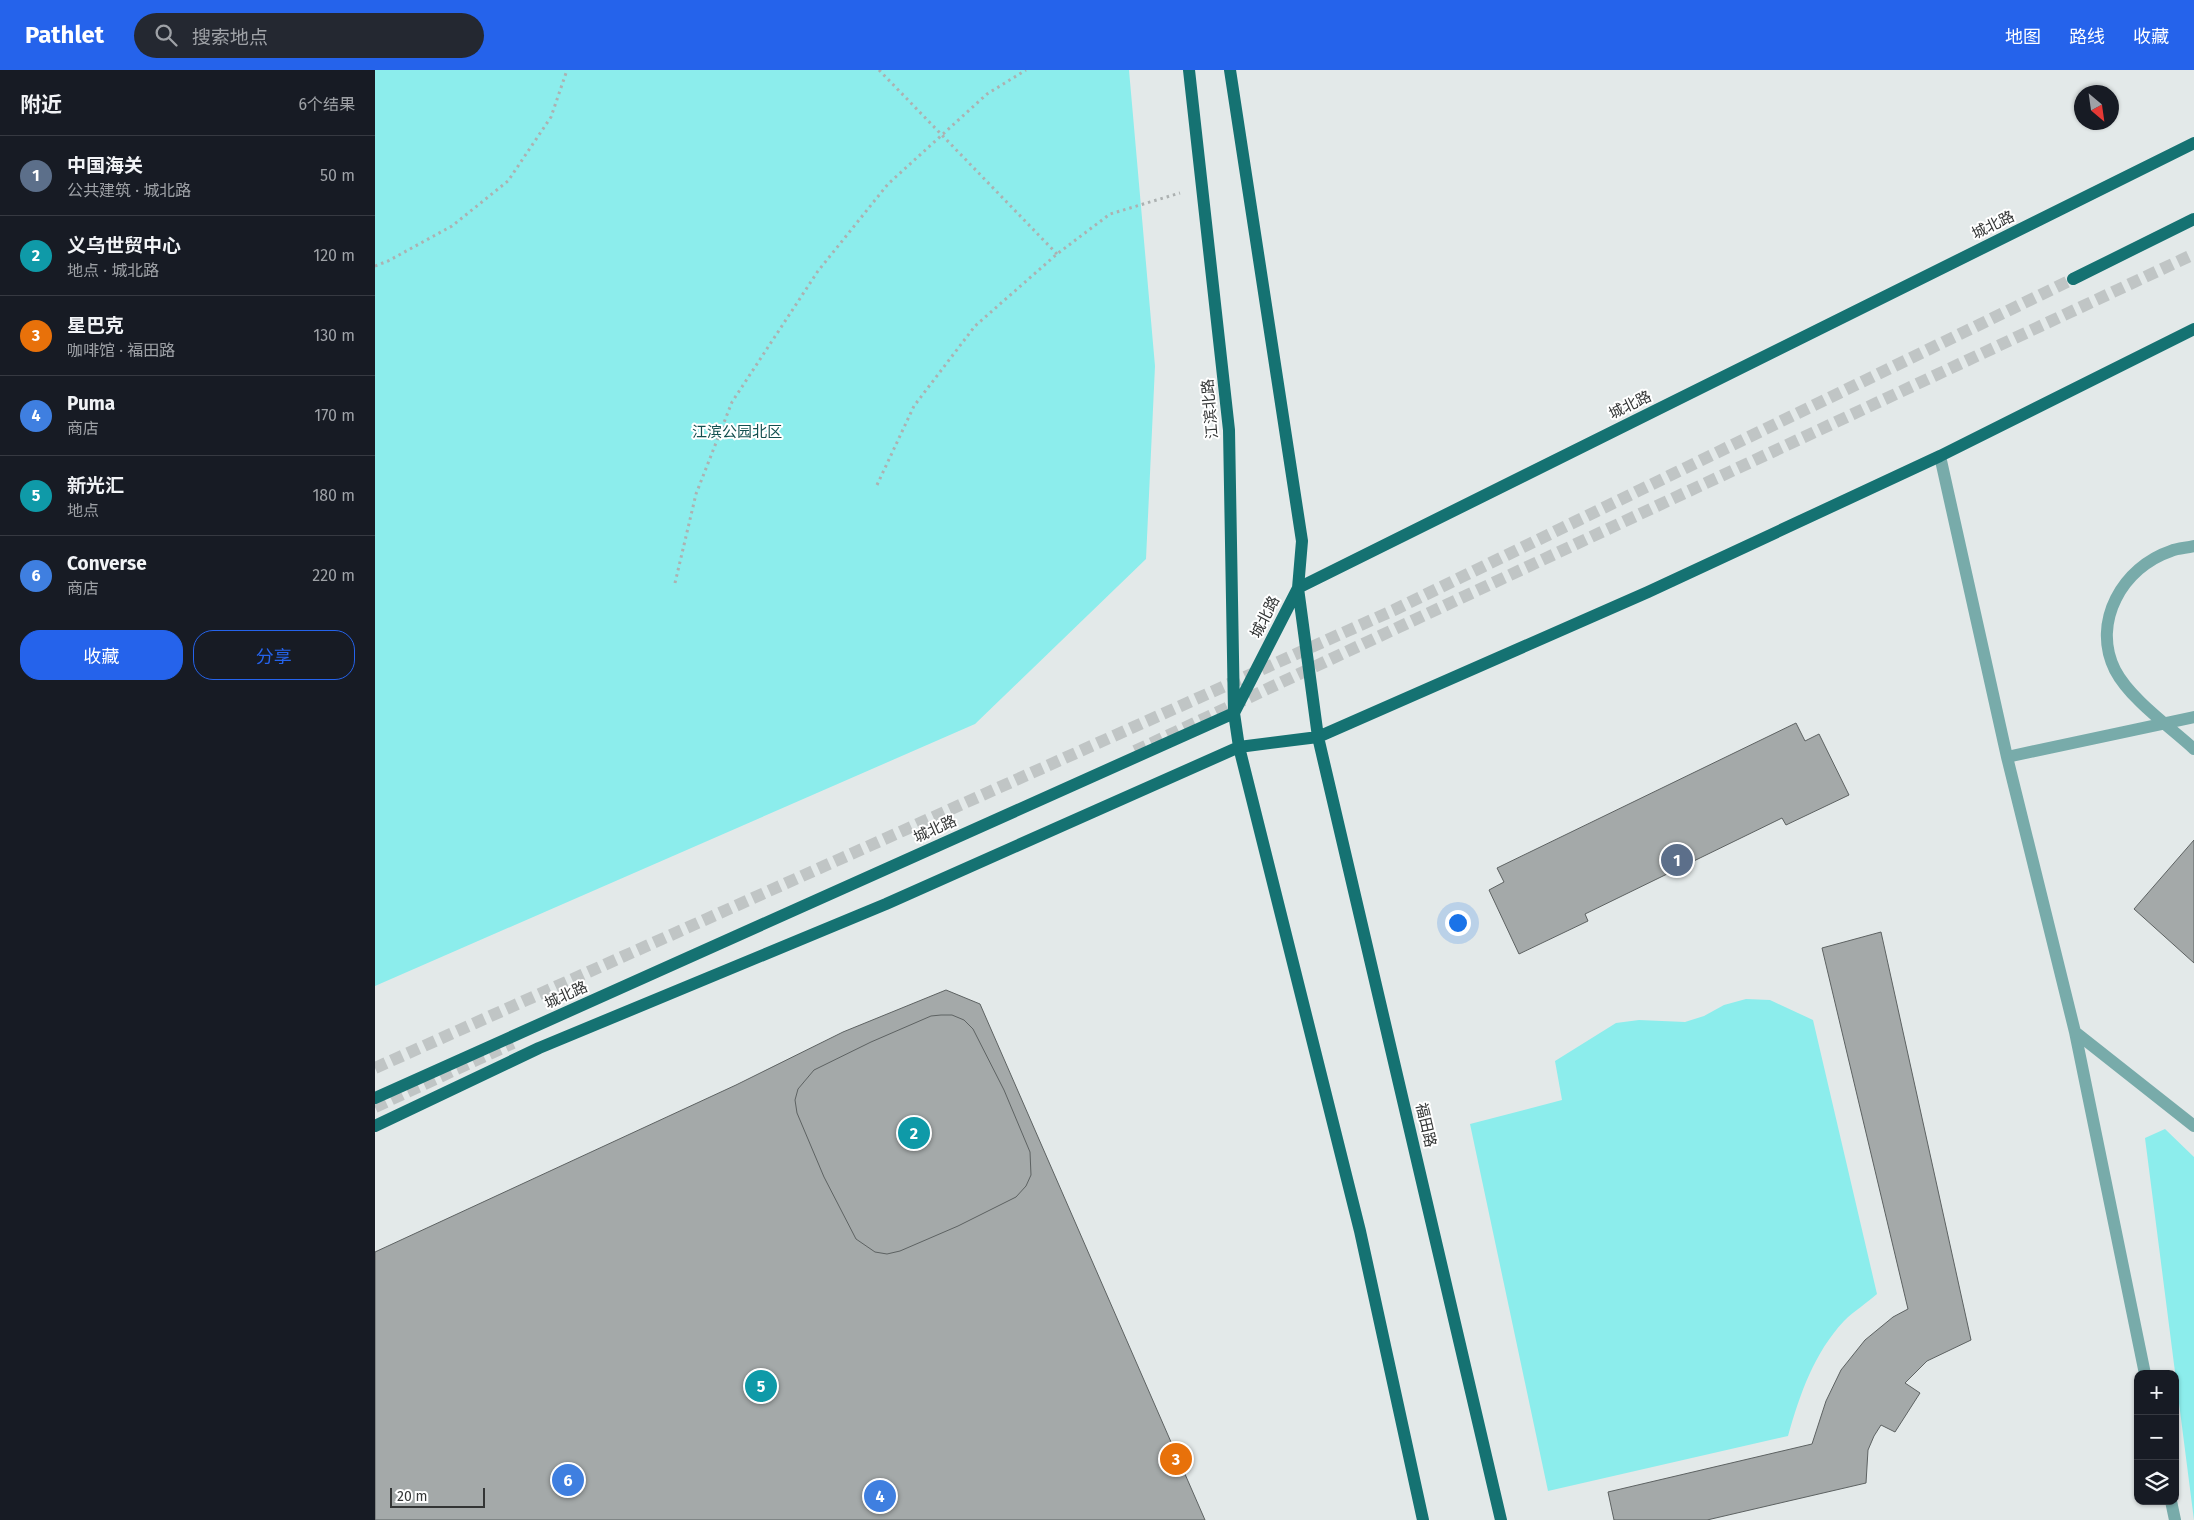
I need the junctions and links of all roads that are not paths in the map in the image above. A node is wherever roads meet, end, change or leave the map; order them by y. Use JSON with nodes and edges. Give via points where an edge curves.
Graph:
{"nodes":[{"id":1,"x":1189,"y":70,"type":"edge"},
{"id":2,"x":1230,"y":70,"type":"edge"},
{"id":3,"x":2194,"y":143,"type":"edge"},
{"id":4,"x":2194,"y":220,"type":"edge"},
{"id":5,"x":2073,"y":280,"type":"tunnel mouth"},
{"id":6,"x":2194,"y":329,"type":"edge"},
{"id":7,"x":1940,"y":456,"type":"junction"},
{"id":8,"x":2194,"y":546,"type":"edge"},
{"id":9,"x":1298,"y":588,"type":"junction"},
{"id":10,"x":1234,"y":713,"type":"junction"},
{"id":11,"x":2192,"y":717,"type":"edge"},
{"id":12,"x":1318,"y":736,"type":"junction"},
{"id":13,"x":1239,"y":746,"type":"junction"},
{"id":14,"x":2194,"y":749,"type":"edge"},
{"id":15,"x":2007,"y":757,"type":"junction"},
{"id":16,"x":2075,"y":1032,"type":"junction"},
{"id":17,"x":375,"y":1098,"type":"edge"},
{"id":18,"x":375,"y":1126,"type":"edge"},
{"id":19,"x":2194,"y":1126,"type":"edge"},
{"id":20,"x":2144,"y":1370,"type":"edge"},
{"id":21,"x":2172,"y":1505,"type":"edge"},
{"id":22,"x":1423,"y":1520,"type":"edge"},
{"id":23,"x":1501,"y":1520,"type":"edge"},
{"id":24,"x":2175,"y":1520,"type":"edge"}],
"edges":[{"from":1,"to":10,"type":"main road","name":"江滨北路","via":[[1229,430]]},
{"from":2,"to":9,"type":"main road","via":[[1302,541]]},
{"from":3,"to":9,"type":"main road","name":"城北路"},
{"from":4,"to":5,"type":"main road"},
{"from":6,"to":7,"type":"main road"},
{"from":7,"to":12,"type":"main road","via":[[1648,592]]},
{"from":7,"to":15,"type":"street"},
{"from":8,"to":14,"type":"street","via":[[2171,550],[2146,563],[2127,580],[2113,602],[2107,624],[2107,648],[2115,671],[2131,692]]},
{"from":9,"to":10,"type":"main road","name":"城北路"},
{"from":9,"to":12,"type":"main road"},
{"from":10,"to":13,"type":"main road","name":"江滨北路"},
{"from":10,"to":17,"type":"main road","name":"城北路"},
{"from":11,"to":15,"type":"street"},
{"from":12,"to":13,"type":"main road"},
{"from":12,"to":23,"type":"main road","name":"福田路"},
{"from":13,"to":18,"type":"main road","via":[[886,904],[539,1048]]},
{"from":13,"to":22,"type":"main road","via":[[1360,1231]]},
{"from":15,"to":16,"type":"street"},
{"from":16,"to":19,"type":"street"},
{"from":16,"to":20,"type":"street"},
{"from":21,"to":24,"type":"street"}]}
